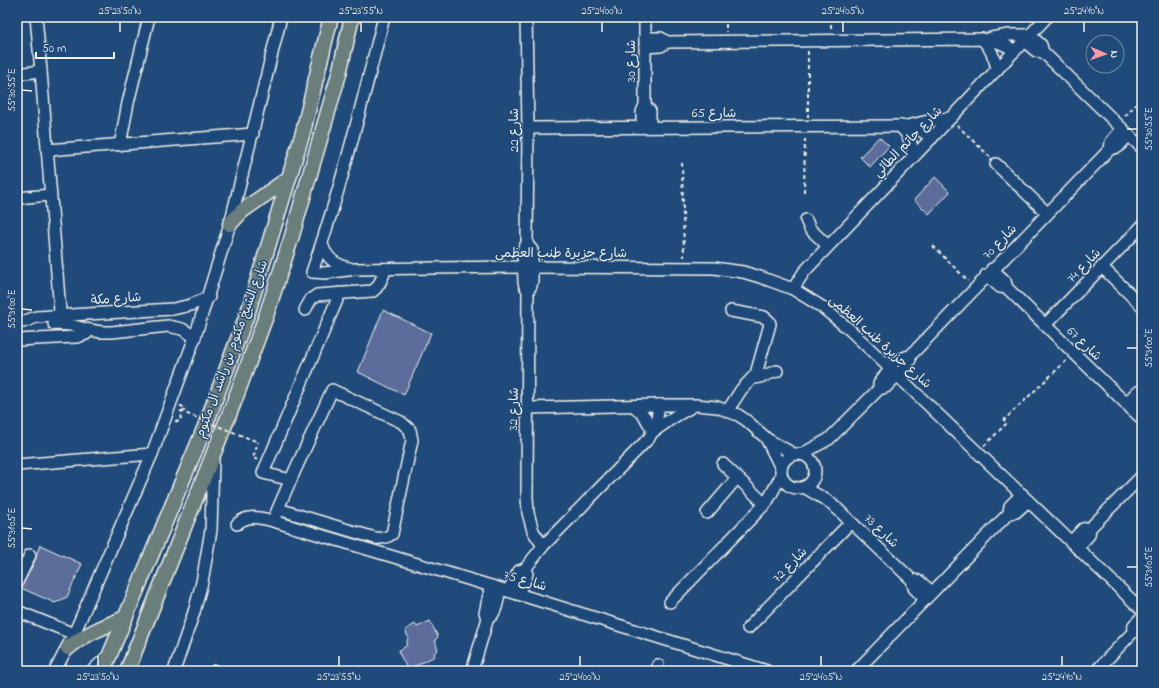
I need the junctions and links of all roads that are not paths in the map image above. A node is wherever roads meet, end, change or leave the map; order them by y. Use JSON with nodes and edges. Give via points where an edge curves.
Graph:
{"nodes":[{"id":1,"x":36,"y":17,"type":"edge"},
{"id":2,"x":148,"y":17,"type":"edge"},
{"id":3,"x":281,"y":17,"type":"edge"},
{"id":4,"x":331,"y":17,"type":"edge"},
{"id":5,"x":352,"y":17,"type":"edge"},
{"id":6,"x":384,"y":17,"type":"edge"},
{"id":7,"x":526,"y":17,"type":"edge"},
{"id":8,"x":645,"y":17,"type":"edge"},
{"id":9,"x":1047,"y":17,"type":"edge"},
{"id":10,"x":1027,"y":38,"type":"junction"},
{"id":11,"x":985,"y":39,"type":"junction"},
{"id":12,"x":645,"y":42,"type":"junction"},
{"id":13,"x":1015,"y":51,"type":"junction"},
{"id":14,"x":997,"y":70,"type":"junction"},
{"id":15,"x":41,"y":71,"type":"junction"},
{"id":16,"x":17,"y":74,"type":"edge"},
{"id":17,"x":950,"y":118,"type":"junction"},
{"id":18,"x":903,"y":126,"type":"junction"},
{"id":19,"x":646,"y":127,"type":"junction"},
{"id":20,"x":528,"y":128,"type":"junction"},
{"id":21,"x":1123,"y":129,"type":"junction"},
{"id":22,"x":253,"y":134,"type":"junction"},
{"id":23,"x":932,"y":138,"type":"junction"},
{"id":24,"x":120,"y":145,"type":"junction"},
{"id":25,"x":1142,"y":148,"type":"edge"},
{"id":26,"x":47,"y":150,"type":"junction"},
{"id":27,"x":913,"y":157,"type":"junction"},
{"id":28,"x":996,"y":164,"type":"road end"},
{"id":29,"x":289,"y":178,"type":"junction"},
{"id":30,"x":50,"y":195,"type":"junction"},
{"id":31,"x":17,"y":198,"type":"edge"},
{"id":32,"x":1047,"y":213,"type":"junction"},
{"id":33,"x":806,"y":220,"type":"dead end"},
{"id":34,"x":230,"y":224,"type":"junction"},
{"id":35,"x":1142,"y":226,"type":"edge"},
{"id":36,"x":322,"y":244,"type":"junction"},
{"id":37,"x":828,"y":246,"type":"junction"},
{"id":38,"x":528,"y":267,"type":"junction"},
{"id":39,"x":1102,"y":267,"type":"junction"},
{"id":40,"x":355,"y":269,"type":"junction"},
{"id":41,"x":386,"y":269,"type":"junction"},
{"id":42,"x":989,"y":272,"type":"junction"},
{"id":43,"x":792,"y":289,"type":"junction"},
{"id":44,"x":340,"y":293,"type":"junction"},
{"id":45,"x":209,"y":297,"type":"junction"},
{"id":46,"x":1142,"y":306,"type":"edge"},
{"id":47,"x":304,"y":310,"type":"dead end"},
{"id":48,"x":730,"y":311,"type":"dead end"},
{"id":49,"x":60,"y":320,"type":"junction"},
{"id":50,"x":20,"y":322,"type":"edge"},
{"id":51,"x":1045,"y":325,"type":"junction"},
{"id":52,"x":90,"y":330,"type":"junction"},
{"id":53,"x":195,"y":337,"type":"junction"},
{"id":54,"x":17,"y":340,"type":"edge"},
{"id":55,"x":777,"y":371,"type":"dead end"},
{"id":56,"x":894,"y":372,"type":"junction"},
{"id":57,"x":754,"y":378,"type":"junction"},
{"id":58,"x":1142,"y":390,"type":"edge"},
{"id":59,"x":1142,"y":400,"type":"edge"},
{"id":60,"x":659,"y":405,"type":"junction"},
{"id":61,"x":696,"y":405,"type":"junction"},
{"id":62,"x":634,"y":406,"type":"junction"},
{"id":63,"x":1129,"y":407,"type":"junction"},
{"id":64,"x":528,"y":408,"type":"junction"},
{"id":65,"x":728,"y":410,"type":"junction"},
{"id":66,"x":1142,"y":419,"type":"edge"},
{"id":67,"x":653,"y":431,"type":"junction"},
{"id":68,"x":767,"y":439,"type":"junction"},
{"id":69,"x":829,"y":439,"type":"junction"},
{"id":70,"x":152,"y":454,"type":"junction"},
{"id":71,"x":798,"y":454,"type":"junction"},
{"id":72,"x":213,"y":456,"type":"junction"},
{"id":73,"x":723,"y":464,"type":"dead end"},
{"id":74,"x":17,"y":465,"type":"edge"},
{"id":75,"x":815,"y":470,"type":"junction"},
{"id":76,"x":781,"y":472,"type":"junction"},
{"id":77,"x":1142,"y":476,"type":"edge"},
{"id":78,"x":737,"y":478,"type":"junction"},
{"id":79,"x":291,"y":480,"type":"junction"},
{"id":80,"x":799,"y":487,"type":"junction"},
{"id":81,"x":1025,"y":498,"type":"junction"},
{"id":82,"x":766,"y":503,"type":"junction"},
{"id":83,"x":831,"y":503,"type":"junction"},
{"id":84,"x":278,"y":509,"type":"junction"},
{"id":85,"x":707,"y":513,"type":"dead end"},
{"id":86,"x":273,"y":521,"type":"junction"},
{"id":87,"x":851,"y":522,"type":"junction"},
{"id":88,"x":237,"y":524,"type":"dead end"},
{"id":89,"x":546,"y":542,"type":"junction"},
{"id":90,"x":1074,"y":545,"type":"junction"},
{"id":91,"x":30,"y":555,"type":"dead end"},
{"id":92,"x":17,"y":582,"type":"edge"},
{"id":93,"x":504,"y":590,"type":"junction"},
{"id":94,"x":928,"y":595,"type":"junction"},
{"id":95,"x":670,"y":602,"type":"dead end"},
{"id":96,"x":1142,"y":610,"type":"edge"},
{"id":97,"x":17,"y":611,"type":"edge"},
{"id":98,"x":1142,"y":617,"type":"edge"},
{"id":99,"x":125,"y":618,"type":"junction"},
{"id":100,"x":748,"y":628,"type":"dead end"},
{"id":101,"x":1138,"y":630,"type":"edge"},
{"id":102,"x":74,"y":634,"type":"junction"},
{"id":103,"x":68,"y":648,"type":"junction"},
{"id":104,"x":136,"y":649,"type":"junction"},
{"id":105,"x":110,"y":654,"type":"junction"},
{"id":106,"x":55,"y":671,"type":"edge"},
{"id":107,"x":92,"y":671,"type":"edge"},
{"id":108,"x":102,"y":671,"type":"edge"},
{"id":109,"x":127,"y":671,"type":"edge"},
{"id":110,"x":134,"y":671,"type":"edge"},
{"id":111,"x":174,"y":671,"type":"edge"},
{"id":112,"x":472,"y":671,"type":"edge"},
{"id":113,"x":767,"y":671,"type":"edge"},
{"id":114,"x":856,"y":671,"type":"edge"},
{"id":115,"x":1096,"y":671,"type":"edge"}],
"edges":[{"from":1,"to":15,"type":"street"},
{"from":2,"to":24,"type":"street"},
{"from":3,"to":22,"type":"street"},
{"from":4,"to":29,"type":"main road","name":"شارع الشيخ مكتوم بن راشد آل مكتوم"},
{"from":5,"to":72,"type":"main road","name":"شارع الشيخ مكتوم بن راشد آل مكتوم","via":[[339,74],[291,239],[263,323]]},
{"from":6,"to":36,"type":"street"},
{"from":7,"to":20,"type":"street","name":"شارع 22"},
{"from":8,"to":12,"type":"street","name":"شارع 30"},
{"from":9,"to":10,"type":"street","name":"شارع حاتم الطائي"},
{"from":10,"to":11,"type":"street","via":[[1009,35]]},
{"from":10,"to":13,"type":"street","name":"شارع حاتم الطائي"},
{"from":10,"to":21,"type":"street","via":[[1036,51],[1043,52]]},
{"from":11,"to":12,"type":"street","via":[[667,42],[661,46]]},
{"from":11,"to":13,"type":"street","via":[[1003,43]]},
{"from":11,"to":14,"type":"street"},
{"from":12,"to":19,"type":"street","name":"شارع 30","via":[[645,105],[650,111]]},
{"from":13,"to":14,"type":"street","name":"شارع حاتم الطائي"},
{"from":14,"to":17,"type":"street","name":"شارع حاتم الطائي"},
{"from":15,"to":16,"type":"street"},
{"from":15,"to":26,"type":"street"},
{"from":17,"to":18,"type":"street","name":"شارع 65"},
{"from":17,"to":23,"type":"street","name":"شارع حاتم الطائي"},
{"from":18,"to":19,"type":"street","name":"شارع 65"},
{"from":18,"to":23,"type":"street","name":"شارع 65","via":[[920,130]]},
{"from":18,"to":27,"type":"street","via":[[911,143]]},
{"from":19,"to":20,"type":"street","name":"شارع 65"},
{"from":20,"to":38,"type":"street","name":"شارع 22","via":[[527,244],[524,250]]},
{"from":21,"to":25,"type":"street"},
{"from":21,"to":32,"type":"street","name":"شارع 70","via":[[1111,142],[1110,149]]},
{"from":22,"to":24,"type":"street"},
{"from":22,"to":34,"type":"street"},
{"from":23,"to":27,"type":"street","name":"شارع حاتم الطائي"},
{"from":24,"to":26,"type":"street"},
{"from":26,"to":30,"type":"street"},
{"from":27,"to":37,"type":"street","name":"شارع حاتم الطائي"},
{"from":28,"to":32,"type":"street"},
{"from":29,"to":34,"type":"main road","via":[[242,211]]},
{"from":29,"to":99,"type":"main road","name":"شارع الشيخ مكتوم بن راشد آل مكتوم","via":[[229,364]]},
{"from":30,"to":31,"type":"street"},
{"from":30,"to":49,"type":"street"},
{"from":32,"to":42,"type":"street","name":"شارع 70"},
{"from":33,"to":37,"type":"street","via":[[810,229]]},
{"from":34,"to":45,"type":"street"},
{"from":35,"to":39,"type":"street","name":"شارع 74"},
{"from":36,"to":40,"type":"street","name":"شارع جزيرة طنب العظمى","via":[[332,262]]},
{"from":36,"to":40,"type":"street","name":"شارع جزيرة طنب العظمى","via":[[312,272]]},
{"from":37,"to":43,"type":"street","name":"شارع حاتم الطائي"},
{"from":38,"to":41,"type":"street","name":"شارع جزيرة طنب العظمى"},
{"from":38,"to":43,"type":"street","name":"شارع جزيرة طنب العظمى","via":[[714,268],[743,272]]},
{"from":38,"to":64,"type":"street","name":"شارع 32","via":[[524,284],[528,290]]},
{"from":39,"to":46,"type":"street"},
{"from":39,"to":51,"type":"street","name":"شارع 74"},
{"from":40,"to":41,"type":"street","name":"شارع جزيرة طنب العظمى"},
{"from":41,"to":44,"type":"street","via":[[373,291]]},
{"from":42,"to":51,"type":"street","name":"شارع 67","via":[[1005,281],[1007,288]]},
{"from":42,"to":56,"type":"street","name":"شارع 70","via":[[910,356],[903,358]]},
{"from":43,"to":56,"type":"street","name":"شارع جزيرة طنب العظمى","via":[[837,318]]},
{"from":44,"to":47,"type":"street","via":[[317,295]]},
{"from":44,"to":79,"type":"street","via":[[263,473]]},
{"from":45,"to":49,"type":"street","name":"شارع مكة","via":[[173,309]]},
{"from":45,"to":53,"type":"street"},
{"from":48,"to":57,"type":"street","via":[[764,317],[769,321],[770,327]]},
{"from":49,"to":50,"type":"street","name":"شارع مكة","via":[[37,324]]},
{"from":49,"to":52,"type":"street","name":"شارع مكة"},
{"from":51,"to":63,"type":"street","name":"شارع 67"},
{"from":52,"to":53,"type":"street","name":"شارع مكة","via":[[112,332],[168,326],[182,329]]},
{"from":52,"to":54,"type":"street","via":[[77,337]]},
{"from":53,"to":70,"type":"street"},
{"from":55,"to":57,"type":"street"},
{"from":56,"to":69,"type":"street","name":"شارع 70","via":[[881,380],[879,389]]},
{"from":56,"to":81,"type":"street","name":"شارع جزيرة طنب العظمى"},
{"from":57,"to":65,"type":"street"},
{"from":58,"to":63,"type":"street","via":[[1136,393]]},
{"from":59,"to":63,"type":"street"},
{"from":60,"to":61,"type":"street"},
{"from":60,"to":62,"type":"street"},
{"from":60,"to":67,"type":"street","via":[[658,419]]},
{"from":61,"to":65,"type":"street"},
{"from":61,"to":67,"type":"street"},
{"from":62,"to":64,"type":"street"},
{"from":62,"to":67,"type":"street","via":[[645,417]]},
{"from":63,"to":66,"type":"street","name":"شارع 67"},
{"from":64,"to":89,"type":"street","name":"شارع 32","via":[[528,513],[533,527],[541,530]]},
{"from":65,"to":68,"type":"street","via":[[747,421]]},
{"from":67,"to":89,"type":"street","via":[[643,445]]},
{"from":68,"to":71,"type":"street"},
{"from":68,"to":76,"type":"street"},
{"from":69,"to":71,"type":"street","name":"شارع 70"},
{"from":69,"to":75,"type":"street","name":"شارع 70"},
{"from":70,"to":74,"type":"street"},
{"from":70,"to":102,"type":"street"},
{"from":71,"to":75,"type":"street","via":[[810,458]]},
{"from":71,"to":76,"type":"street","via":[[785,459]]},
{"from":72,"to":104,"type":"main road","name":"شارع الشيخ مكتوم بن راشد آل مكتوم"},
{"from":72,"to":111,"type":"street","via":[[211,530],[202,582]]},
{"from":73,"to":78,"type":"street"},
{"from":75,"to":80,"type":"street","via":[[813,480]]},
{"from":75,"to":83,"type":"street","name":"شارع 73"},
{"from":76,"to":80,"type":"street","via":[[789,486]]},
{"from":76,"to":82,"type":"street"},
{"from":77,"to":90,"type":"street","via":[[1090,528],[1083,530]]},
{"from":78,"to":82,"type":"street"},
{"from":78,"to":85,"type":"street"},
{"from":79,"to":84,"type":"street"},
{"from":79,"to":84,"type":"street","via":[[332,390],[402,422],[411,433],[412,440],[395,522],[392,534],[387,538],[375,538]]},
{"from":80,"to":82,"type":"street"},
{"from":80,"to":83,"type":"street","name":"شارع 73"},
{"from":81,"to":90,"type":"street","name":"شارع جزيرة طنب العظمى"},
{"from":81,"to":94,"type":"street","via":[[1010,506],[1009,514]]},
{"from":82,"to":95,"type":"street"},
{"from":83,"to":87,"type":"street","name":"شارع 73"},
{"from":84,"to":86,"type":"street"},
{"from":86,"to":88,"type":"street","name":"شارع 75","via":[[249,518]]},
{"from":86,"to":93,"type":"street","name":"شارع 75"},
{"from":87,"to":94,"type":"street","name":"شارع 73","via":[[912,580],[919,581]]},
{"from":87,"to":100,"type":"street","name":"شارع 72"},
{"from":89,"to":93,"type":"street"},
{"from":90,"to":96,"type":"street","name":"شارع جزيرة طنب العظمى"},
{"from":91,"to":92,"type":"street"},
{"from":93,"to":112,"type":"street","via":[[485,613],[488,618]]},
{"from":93,"to":113,"type":"street","name":"شارع 75"},
{"from":94,"to":114,"type":"street"},
{"from":97,"to":102,"type":"street"},
{"from":98,"to":101,"type":"street","via":[[1134,625]]},
{"from":99,"to":103,"type":"main road","via":[[95,630]]},
{"from":99,"to":105,"type":"main road","name":"شارع الشيخ مكتوم بن راشد آل مكتوم"},
{"from":101,"to":115,"type":"street"},
{"from":102,"to":103,"type":"street"},
{"from":103,"to":106,"type":"street"},
{"from":104,"to":109,"type":"main road","name":"شارع الشيخ مكتوم بن راشد آل مكتوم"},
{"from":104,"to":110,"type":"street"},
{"from":105,"to":107,"type":"street"},
{"from":105,"to":108,"type":"main road","name":"شارع الشيخ مكتوم بن راشد آل مكتوم"}]}
